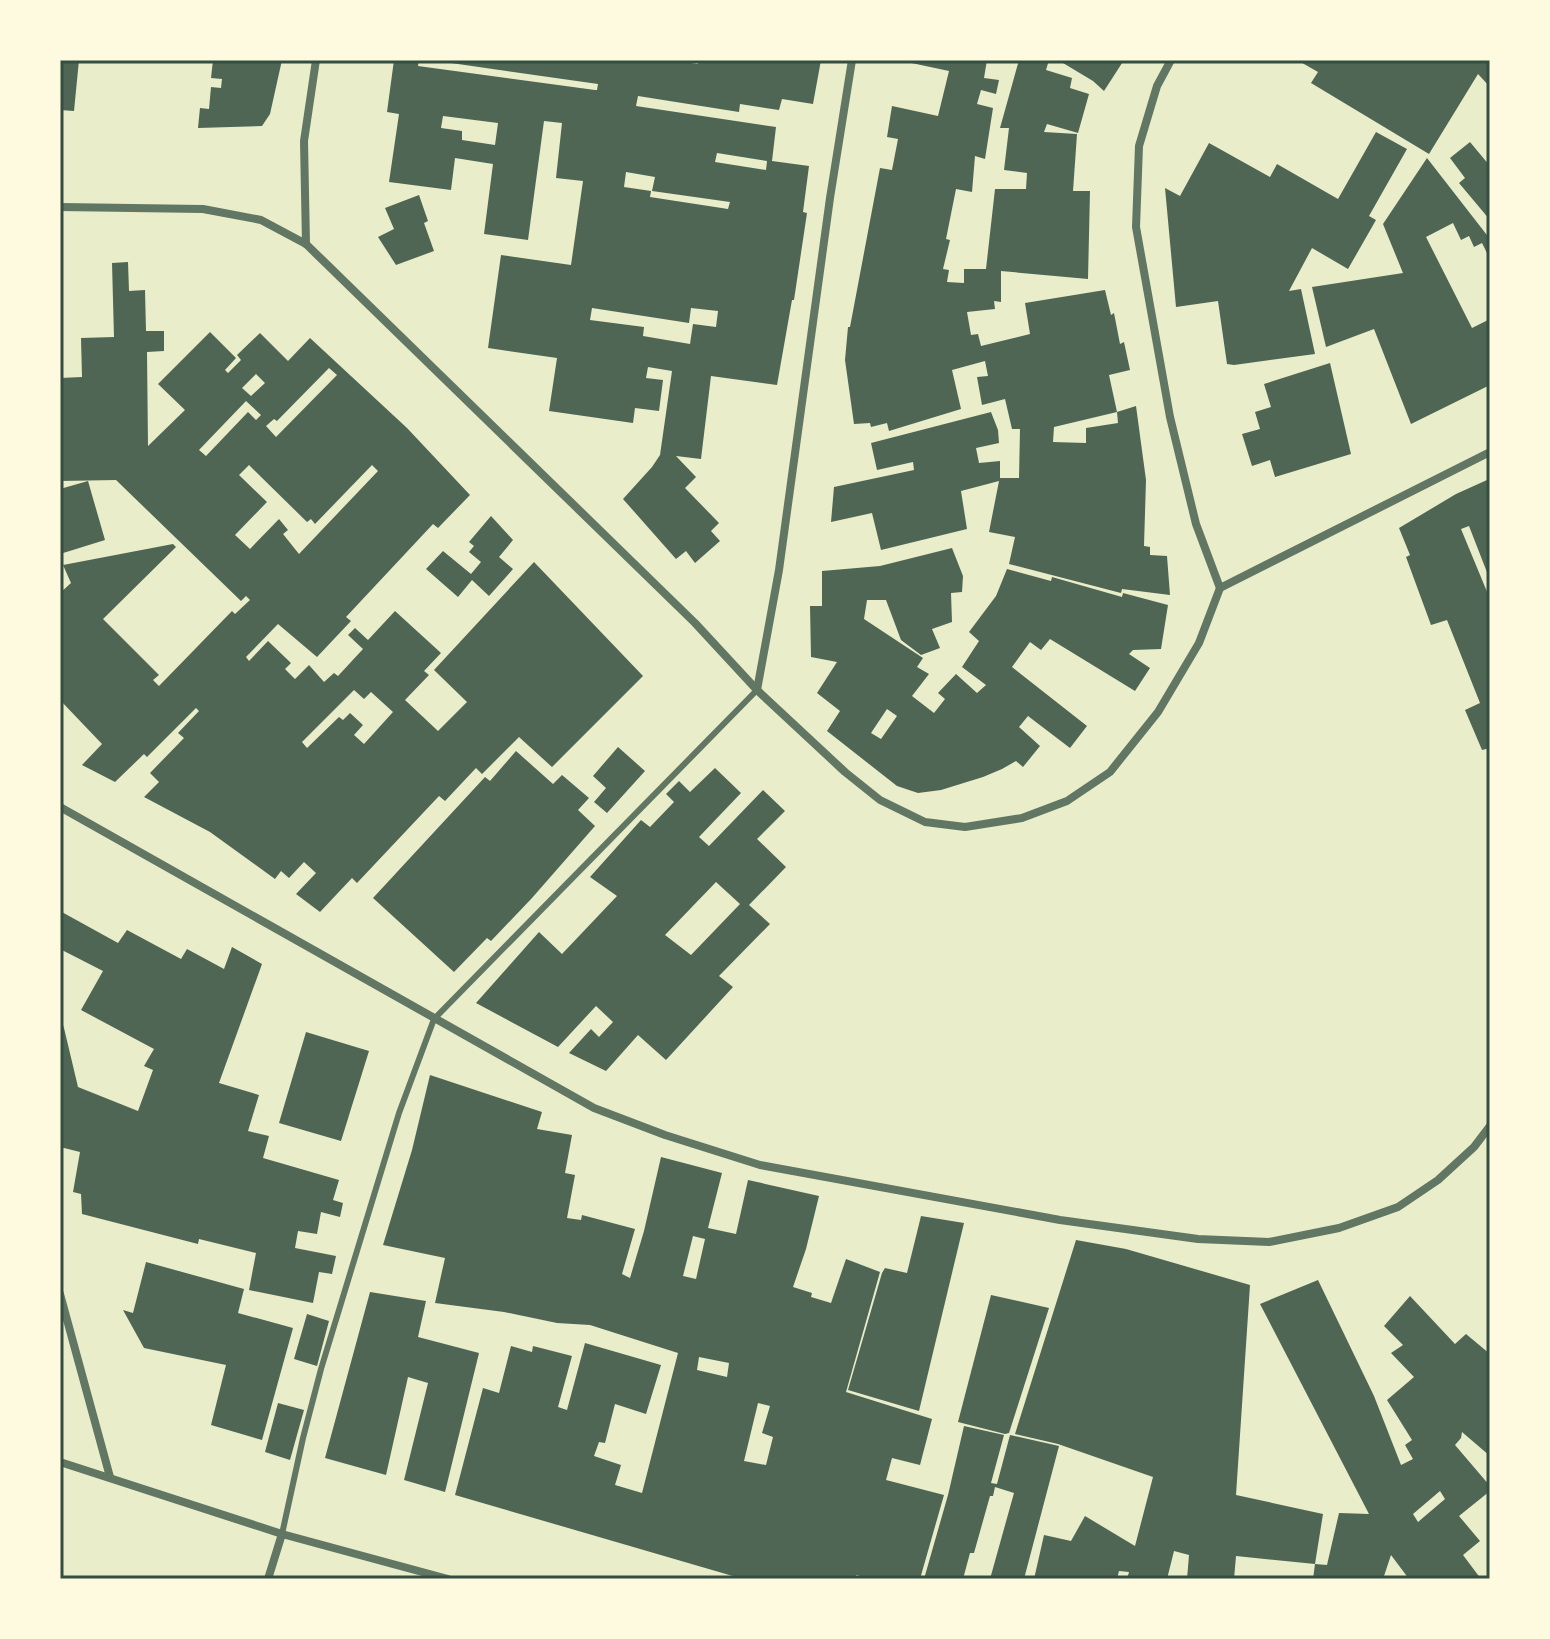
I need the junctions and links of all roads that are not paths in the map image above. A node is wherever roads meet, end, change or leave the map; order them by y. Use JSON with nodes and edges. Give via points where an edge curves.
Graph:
{"nodes":[{"id":1,"x":316,"y":60,"type":"edge"},
{"id":2,"x":852,"y":60,"type":"edge"},
{"id":3,"x":1171,"y":60,"type":"edge"},
{"id":4,"x":60,"y":207,"type":"edge"},
{"id":5,"x":306,"y":244,"type":"junction"},
{"id":6,"x":1490,"y":452,"type":"edge"},
{"id":7,"x":1220,"y":588,"type":"junction"},
{"id":8,"x":757,"y":690,"type":"junction"},
{"id":9,"x":60,"y":807,"type":"edge"},
{"id":10,"x":434,"y":1019,"type":"junction"},
{"id":11,"x":1490,"y":1126,"type":"edge"},
{"id":12,"x":60,"y":1294,"type":"edge"},
{"id":13,"x":60,"y":1462,"type":"edge"},
{"id":14,"x":110,"y":1477,"type":"junction"},
{"id":15,"x":282,"y":1534,"type":"junction"},
{"id":16,"x":268,"y":1579,"type":"edge"},
{"id":17,"x":448,"y":1579,"type":"edge"}],
"edges":[{"from":1,"to":5,"type":"street","via":[[304,141]]},
{"from":2,"to":8,"type":"street"},
{"from":3,"to":7,"type":"street","via":[[1157,86],[1139,146],[1136,227],[1170,417],[1196,524]]},
{"from":4,"to":5,"type":"street","via":[[203,209],[261,220]]},
{"from":5,"to":8,"type":"street","via":[[695,623]]},
{"from":6,"to":7,"type":"street"},
{"from":7,"to":8,"type":"street","via":[[1199,643],[1158,712],[1110,772],[1067,801],[1022,818],[965,827],[925,822],[902,811],[845,772]]},
{"from":8,"to":10,"type":"lane"},
{"from":9,"to":10,"type":"street"},
{"from":10,"to":11,"type":"street","via":[[594,1108],[760,1165],[1060,1220],[1198,1239],[1269,1242],[1339,1228],[1398,1207],[1438,1180]]},
{"from":10,"to":15,"type":"lane","via":[[399,1113],[321,1369]]},
{"from":12,"to":14,"type":"street"},
{"from":13,"to":14,"type":"street"},
{"from":14,"to":15,"type":"street"},
{"from":15,"to":16,"type":"street"},
{"from":15,"to":17,"type":"street"}]}
